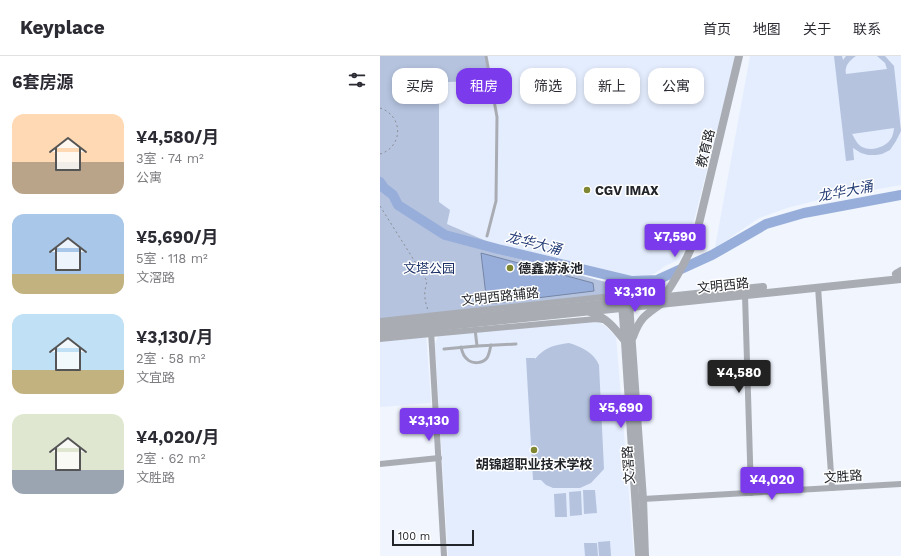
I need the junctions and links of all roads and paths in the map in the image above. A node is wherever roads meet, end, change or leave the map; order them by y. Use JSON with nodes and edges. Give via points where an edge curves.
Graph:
{"nodes":[{"id":1,"x":486,"y":56,"type":"edge"},
{"id":2,"x":739,"y":56,"type":"edge"},
{"id":3,"x":380,"y":108,"type":"edge"},
{"id":4,"x":380,"y":154,"type":"edge"},
{"id":5,"x":380,"y":206,"type":"edge"},
{"id":6,"x":488,"y":236,"type":"dead end"},
{"id":7,"x":900,"y":276,"type":"edge"},
{"id":8,"x":818,"y":287,"type":"junction"},
{"id":9,"x":745,"y":295,"type":"junction"},
{"id":10,"x":662,"y":301,"type":"junction"},
{"id":11,"x":626,"y":304,"type":"junction"},
{"id":12,"x":589,"y":312,"type":"junction"},
{"id":13,"x":429,"y":315,"type":"junction"},
{"id":14,"x":380,"y":321,"type":"edge"},
{"id":15,"x":608,"y":321,"type":"junction"},
{"id":16,"x":380,"y":327,"type":"edge"},
{"id":17,"x":475,"y":327,"type":"junction"},
{"id":18,"x":431,"y":331,"type":"junction"},
{"id":19,"x":380,"y":333,"type":"edge"},
{"id":20,"x":380,"y":340,"type":"edge"},
{"id":21,"x":628,"y":341,"type":"junction"},
{"id":22,"x":516,"y":344,"type":"dead end"},
{"id":23,"x":490,"y":345,"type":"junction"},
{"id":24,"x":477,"y":346,"type":"junction"},
{"id":25,"x":461,"y":348,"type":"junction"},
{"id":26,"x":444,"y":349,"type":"dead end"},
{"id":27,"x":439,"y":458,"type":"junction"},
{"id":28,"x":380,"y":464,"type":"edge"},
{"id":29,"x":901,"y":484,"type":"edge"},
{"id":30,"x":832,"y":488,"type":"junction"},
{"id":31,"x":751,"y":493,"type":"junction"},
{"id":32,"x":643,"y":499,"type":"junction"},
{"id":33,"x":436,"y":556,"type":"edge"},
{"id":34,"x":444,"y":556,"type":"edge"},
{"id":35,"x":639,"y":556,"type":"edge"},
{"id":36,"x":645,"y":556,"type":"edge"}],
"edges":[{"from":1,"to":6,"type":"lane","via":[[497,117],[496,201]]},
{"from":2,"to":10,"type":"street","name":"教育路","via":[[696,236],[675,281]]},
{"from":3,"to":4,"type":"path","via":[[394,118],[398,134],[391,148]]},
{"from":5,"to":13,"type":"path","via":[[427,280],[425,299]]},
{"from":7,"to":8,"type":"street","name":"文明西路"},
{"from":7,"to":10,"type":"street","name":"文明西路"},
{"from":8,"to":9,"type":"street","name":"文明西路"},
{"from":8,"to":30,"type":"street"},
{"from":9,"to":10,"type":"street","name":"文明西路"},
{"from":9,"to":31,"type":"street"},
{"from":10,"to":11,"type":"street","name":"文明西路"},
{"from":10,"to":21,"type":"street","via":[[644,316]]},
{"from":11,"to":12,"type":"street","name":"文明西路"},
{"from":11,"to":13,"type":"street","name":"文明西路辅路","via":[[603,297]]},
{"from":11,"to":16,"type":"street","name":"文明西路"},
{"from":11,"to":21,"type":"street","name":"文滘路"},
{"from":12,"to":15,"type":"street"},
{"from":12,"to":17,"type":"street","name":"文明西路"},
{"from":13,"to":14,"type":"street","name":"文明西路辅路"},
{"from":15,"to":17,"type":"street","via":[[596,319]]},
{"from":15,"to":21,"type":"street"},
{"from":17,"to":18,"type":"street","name":"文明西路"},
{"from":17,"to":24,"type":"lane"},
{"from":18,"to":19,"type":"street","name":"文明西路"},
{"from":18,"to":20,"type":"street"},
{"from":18,"to":27,"type":"street"},
{"from":21,"to":32,"type":"street","name":"文滘路"},
{"from":21,"to":35,"type":"street","name":"文滘路"},
{"from":22,"to":23,"type":"lane"},
{"from":23,"to":24,"type":"lane"},
{"from":23,"to":25,"type":"lane","via":[[487,358],[474,363],[467,360]]},
{"from":24,"to":25,"type":"lane"},
{"from":25,"to":26,"type":"lane"},
{"from":27,"to":28,"type":"street"},
{"from":27,"to":34,"type":"street"},
{"from":29,"to":30,"type":"street","name":"文胜路"},
{"from":30,"to":31,"type":"street","name":"文胜路"},
{"from":31,"to":32,"type":"street","name":"文胜路"},
{"from":32,"to":36,"type":"street","name":"文滘路"},
{"from":33,"to":34,"type":"street"}]}
